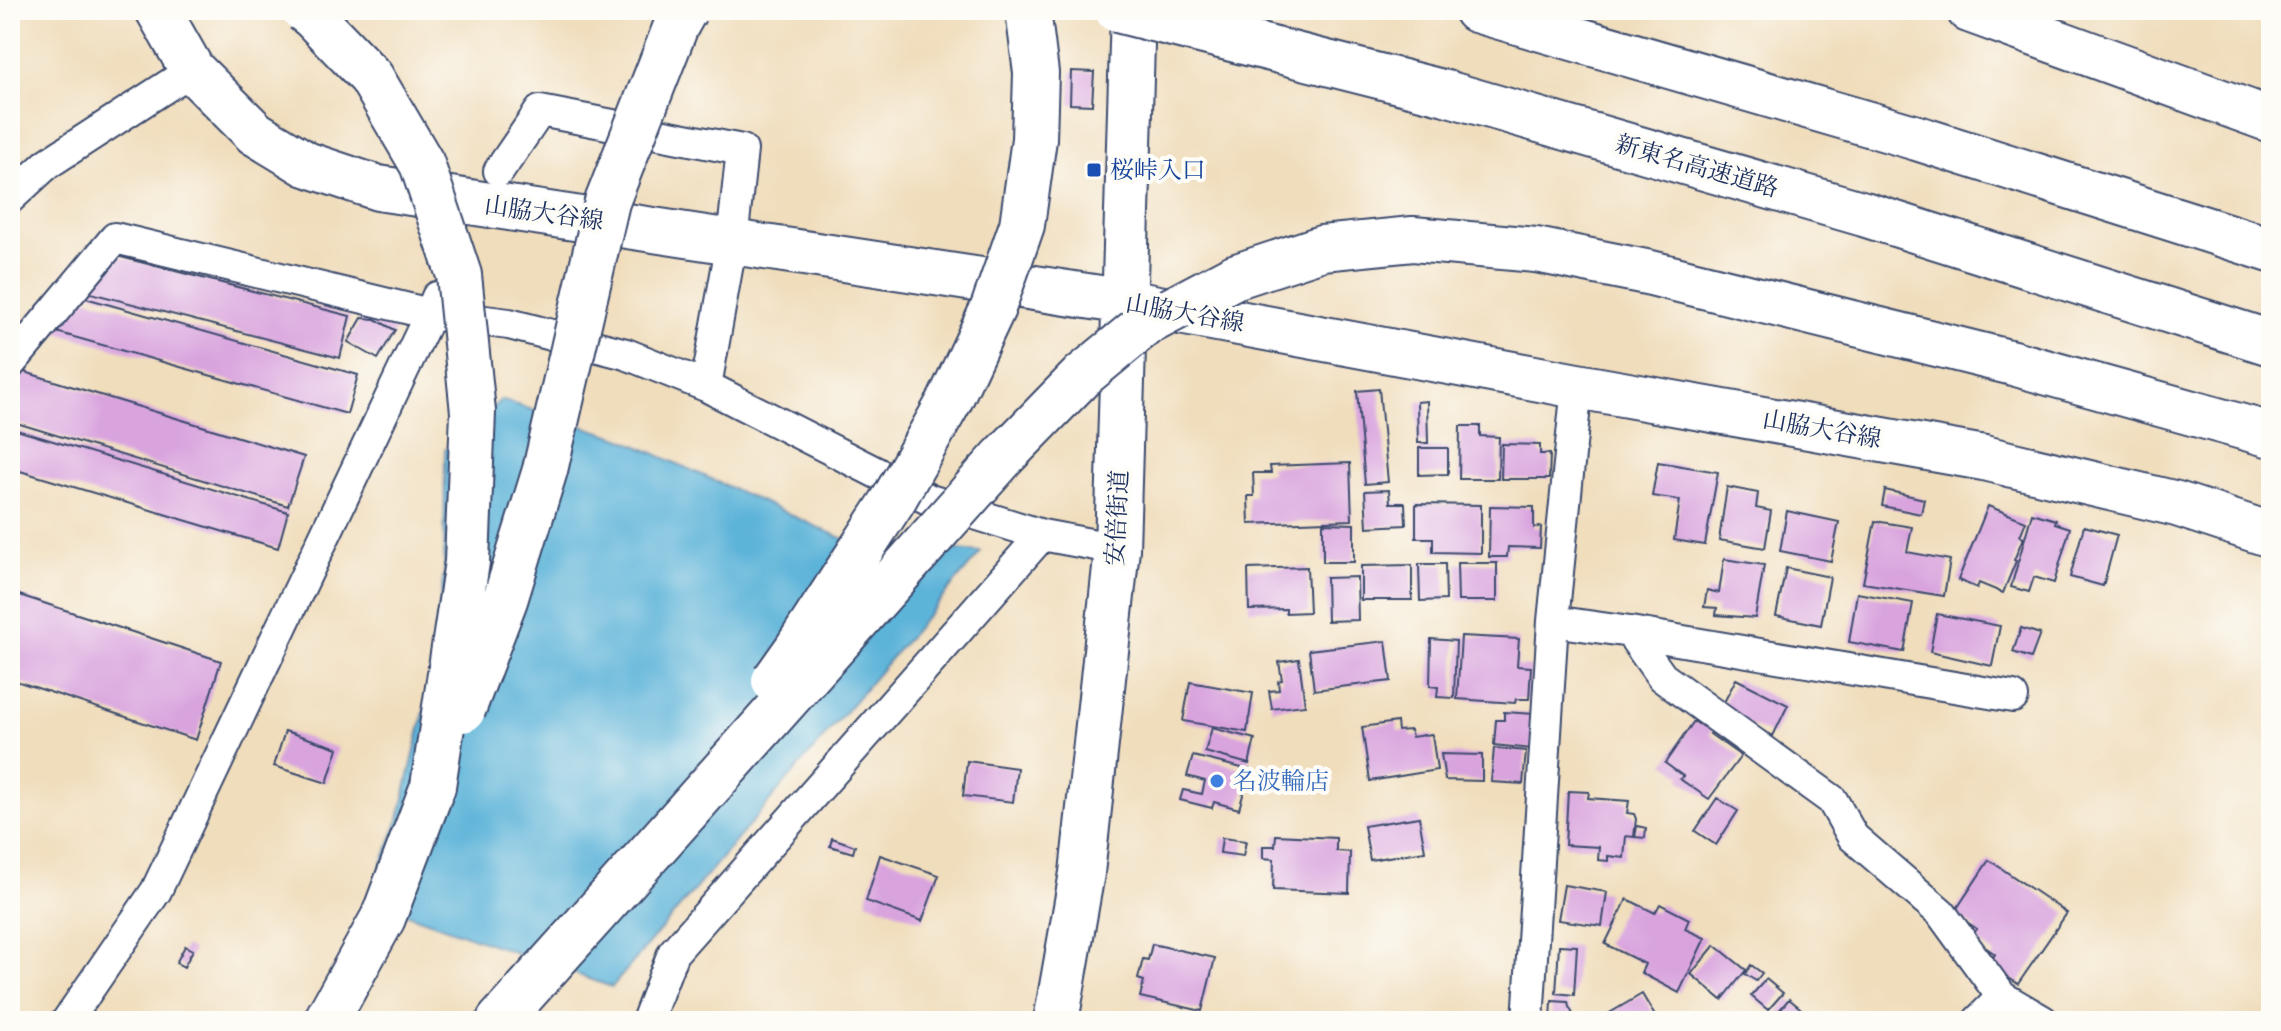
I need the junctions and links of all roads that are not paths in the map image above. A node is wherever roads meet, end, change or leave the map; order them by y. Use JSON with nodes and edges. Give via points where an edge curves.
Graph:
{"nodes":[{"id":1,"x":158,"y":10,"type":"edge"},
{"id":2,"x":304,"y":10,"type":"edge"},
{"id":3,"x":685,"y":10,"type":"edge"},
{"id":4,"x":1028,"y":10,"type":"edge"},
{"id":5,"x":1117,"y":10,"type":"edge"},
{"id":6,"x":1133,"y":10,"type":"edge"},
{"id":7,"x":1476,"y":10,"type":"edge"},
{"id":8,"x":1969,"y":10,"type":"edge"},
{"id":9,"x":192,"y":70,"type":"junction"},
{"id":10,"x":2271,"y":120,"type":"edge"},
{"id":11,"x":499,"y":171,"type":"dead end"},
{"id":12,"x":10,"y":198,"type":"edge"},
{"id":13,"x":461,"y":241,"type":"dead end"},
{"id":14,"x":732,"y":241,"type":"junction"},
{"id":15,"x":2271,"y":250,"type":"edge"},
{"id":16,"x":1126,"y":302,"type":"junction"},
{"id":17,"x":430,"y":314,"type":"junction"},
{"id":18,"x":2271,"y":343,"type":"edge"},
{"id":19,"x":10,"y":364,"type":"edge"},
{"id":20,"x":706,"y":386,"type":"junction"},
{"id":21,"x":1577,"y":386,"type":"junction"},
{"id":22,"x":2271,"y":435,"type":"edge"},
{"id":23,"x":1042,"y":535,"type":"junction"},
{"id":24,"x":2271,"y":535,"type":"edge"},
{"id":25,"x":1117,"y":549,"type":"junction"},
{"id":26,"x":1553,"y":621,"type":"junction"},
{"id":27,"x":1630,"y":632,"type":"junction"},
{"id":28,"x":2013,"y":697,"type":"dead end"},
{"id":29,"x":433,"y":786,"type":"junction"},
{"id":30,"x":639,"y":865,"type":"junction"},
{"id":31,"x":2002,"y":997,"type":"junction"},
{"id":32,"x":510,"y":1008,"type":"edge"},
{"id":33,"x":67,"y":1021,"type":"edge"},
{"id":34,"x":326,"y":1021,"type":"edge"},
{"id":35,"x":647,"y":1021,"type":"edge"},
{"id":36,"x":1056,"y":1021,"type":"edge"},
{"id":37,"x":1528,"y":1021,"type":"edge"},
{"id":38,"x":1978,"y":1021,"type":"edge"},
{"id":39,"x":2043,"y":1021,"type":"edge"}],
"edges":[{"from":1,"to":9,"type":"main road","name":"山脇大谷線"},
{"from":2,"to":29,"type":"main road","bridge":true,"via":[[371,77],[422,164],[459,275],[473,412],[467,562]]},
{"from":3,"to":29,"type":"main road","bridge":true,"via":[[607,202],[545,470],[505,600]]},
{"from":4,"to":30,"type":"main road","bridge":true,"via":[[1036,73],[1034,139],[1022,225],[993,308],[950,400],[894,499],[796,650]]},
{"from":5,"to":18,"type":"main road","name":"新東名高速道路","bridge":true,"via":[[1446,93],[1864,214]]},
{"from":6,"to":16,"type":"main road","name":"安倍街道"},
{"from":7,"to":15,"type":"main road","via":[[1917,138]]},
{"from":8,"to":10,"type":"main road"},
{"from":9,"to":12,"type":"street","via":[[47,164]]},
{"from":9,"to":14,"type":"main road","name":"山脇大谷線","via":[[255,133],[306,164],[378,188]]},
{"from":11,"to":14,"type":"street","via":[[540,111],[742,150]]},
{"from":13,"to":17,"type":"street"},
{"from":14,"to":16,"type":"main road","name":"山脇大谷線"},
{"from":14,"to":20,"type":"street"},
{"from":16,"to":21,"type":"main road","name":"山脇大谷線"},
{"from":16,"to":25,"type":"main road","name":"安倍街道"},
{"from":17,"to":19,"type":"street","via":[[115,238]]},
{"from":17,"to":20,"type":"street","via":[[509,324],[626,354]]},
{"from":17,"to":33,"type":"street","via":[[156,891]]},
{"from":20,"to":23,"type":"street","via":[[930,500]]},
{"from":21,"to":24,"type":"main road","name":"山脇大谷線","via":[[1984,458],[2177,504]]},
{"from":21,"to":26,"type":"street"},
{"from":22,"to":30,"type":"main road","bridge":true,"via":[[2013,363],[1550,253],[1413,239],[1322,248],[1234,277],[1158,317],[1082,376],[1003,457]]},
{"from":23,"to":25,"type":"street"},
{"from":23,"to":35,"type":"street","via":[[673,953]]},
{"from":25,"to":36,"type":"main road","name":"安倍街道","via":[[1082,873]]},
{"from":26,"to":27,"type":"street"},
{"from":26,"to":37,"type":"street"},
{"from":27,"to":28,"type":"street"},
{"from":27,"to":31,"type":"street","via":[[1662,677],[1832,800],[1853,837],[1941,913]]},
{"from":29,"to":34,"type":"main road","via":[[383,918]]},
{"from":30,"to":32,"type":"main road"},
{"from":31,"to":38,"type":"street"},
{"from":31,"to":39,"type":"street"}]}
